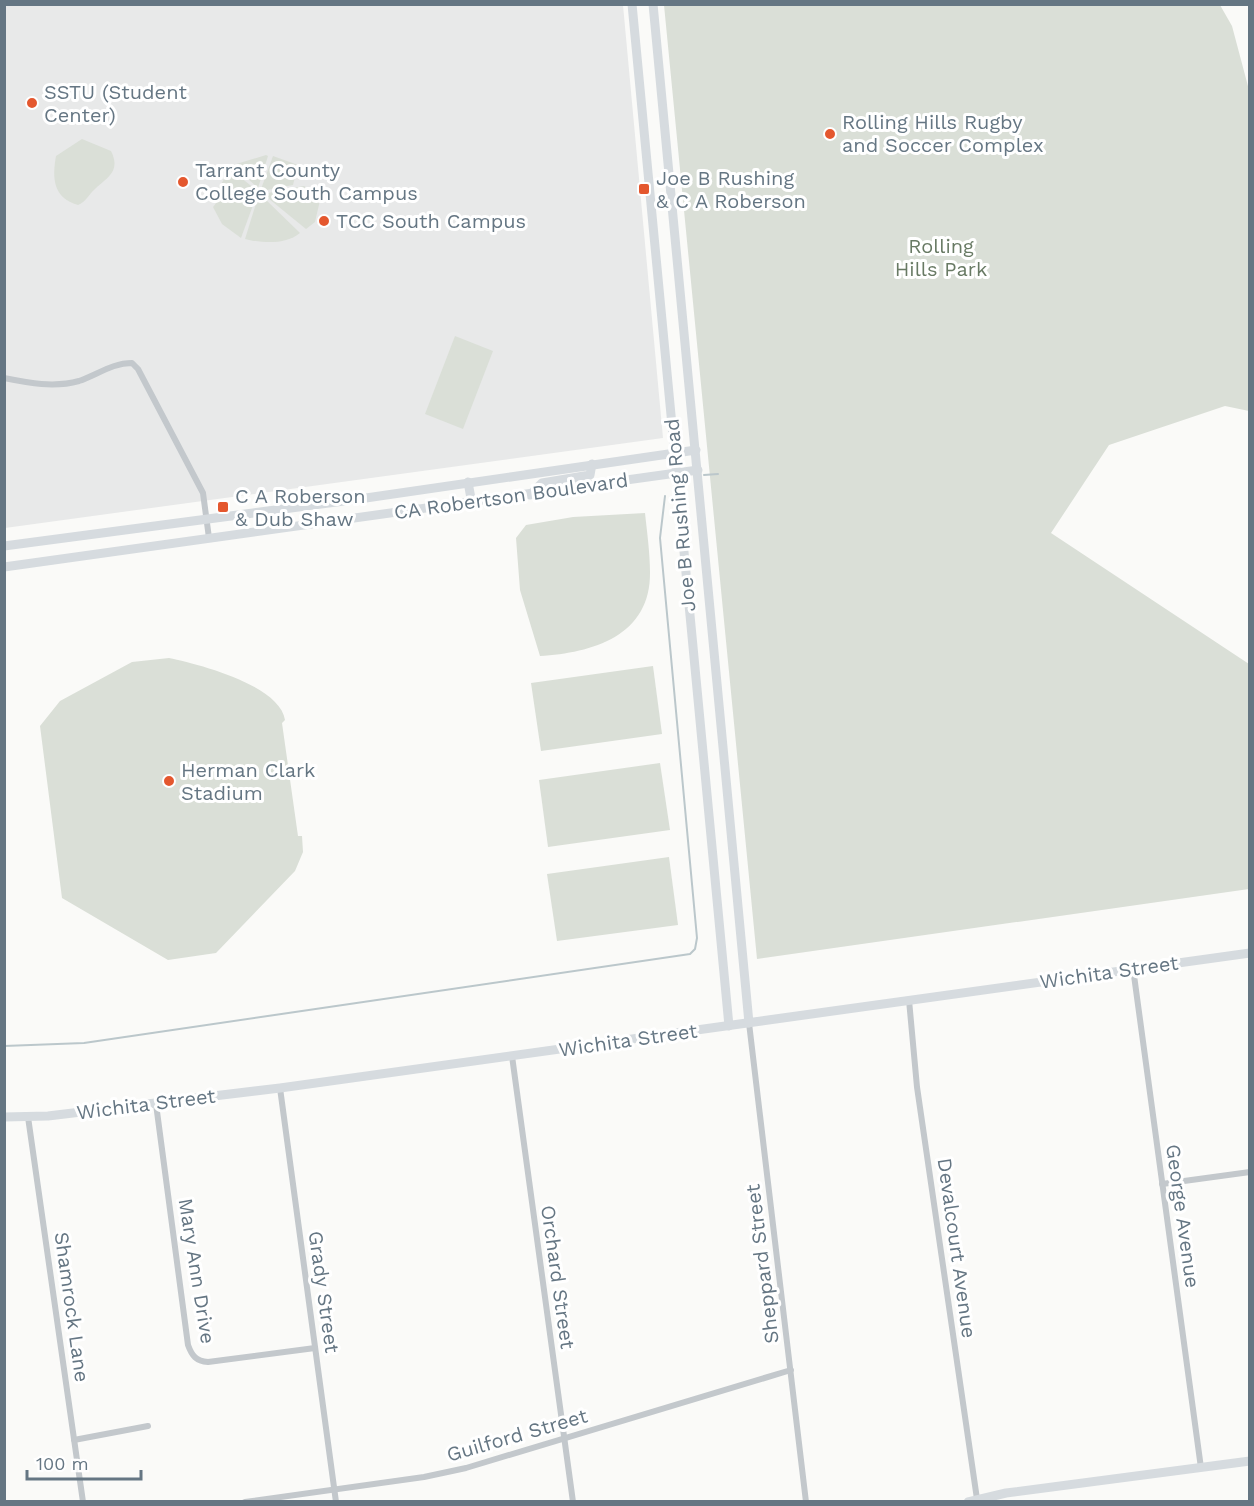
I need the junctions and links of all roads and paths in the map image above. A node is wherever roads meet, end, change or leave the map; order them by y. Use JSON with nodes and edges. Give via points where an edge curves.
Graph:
{"nodes":[{"id":1,"x":632,"y":4,"type":"edge"},
{"id":2,"x":653,"y":4,"type":"edge"},
{"id":3,"x":657,"y":53,"type":"junction"},
{"id":4,"x":637,"y":55,"type":"junction"},
{"id":5,"x":671,"y":206,"type":"junction"},
{"id":6,"x":651,"y":207,"type":"junction"},
{"id":7,"x":4,"y":378,"type":"edge"},
{"id":8,"x":696,"y":450,"type":"junction"},
{"id":9,"x":674,"y":453,"type":"junction"},
{"id":10,"x":592,"y":464,"type":"junction"},
{"id":11,"x":698,"y":470,"type":"junction"},
{"id":12,"x":676,"y":472,"type":"junction"},
{"id":13,"x":468,"y":482,"type":"junction"},
{"id":14,"x":530,"y":495,"type":"junction"},
{"id":15,"x":359,"y":499,"type":"junction"},
{"id":16,"x":472,"y":504,"type":"junction"},
{"id":17,"x":362,"y":517,"type":"junction"},
{"id":18,"x":207,"y":519,"type":"junction"},
{"id":19,"x":209,"y":538,"type":"junction"},
{"id":20,"x":4,"y":546,"type":"edge"},
{"id":21,"x":4,"y":567,"type":"edge"},
{"id":22,"x":1250,"y":953,"type":"edge"},
{"id":23,"x":1133,"y":968,"type":"junction"},
{"id":24,"x":909,"y":1000,"type":"junction"},
{"id":25,"x":749,"y":1023,"type":"junction"},
{"id":26,"x":729,"y":1026,"type":"junction"},
{"id":27,"x":512,"y":1056,"type":"junction"},
{"id":28,"x":280,"y":1088,"type":"junction"},
{"id":29,"x":156,"y":1104,"type":"junction"},
{"id":30,"x":4,"y":1117,"type":"edge"},
{"id":31,"x":28,"y":1117,"type":"junction"},
{"id":32,"x":1250,"y":1172,"type":"edge"},
{"id":33,"x":1162,"y":1184,"type":"junction"},
{"id":34,"x":315,"y":1348,"type":"junction"},
{"id":35,"x":791,"y":1370,"type":"junction"},
{"id":36,"x":148,"y":1426,"type":"dead end"},
{"id":37,"x":564,"y":1439,"type":"junction"},
{"id":38,"x":74,"y":1440,"type":"junction"},
{"id":39,"x":1250,"y":1461,"type":"edge"},
{"id":40,"x":1201,"y":1468,"type":"junction"},
{"id":41,"x":335,"y":1489,"type":"junction"},
{"id":42,"x":973,"y":1500,"type":"edge"},
{"id":43,"x":83,"y":1502,"type":"edge"},
{"id":44,"x":245,"y":1502,"type":"edge"},
{"id":45,"x":336,"y":1502,"type":"edge"},
{"id":46,"x":573,"y":1502,"type":"edge"},
{"id":47,"x":806,"y":1502,"type":"edge"}],
"edges":[{"from":1,"to":4,"type":"street","name":"Joe B Rushing Road"},
{"from":2,"to":3,"type":"street","name":"Joe B Rushing Road"},
{"from":3,"to":4,"type":"street"},
{"from":3,"to":5,"type":"street","name":"Joe B Rushing Road"},
{"from":4,"to":6,"type":"street","name":"Joe B Rushing Road"},
{"from":5,"to":6,"type":"street"},
{"from":5,"to":8,"type":"street","name":"Joe B Rushing Road"},
{"from":6,"to":9,"type":"street","name":"Joe B Rushing Road"},
{"from":7,"to":18,"type":"street","via":[[62,384],[120,363],[132,363],[203,493]]},
{"from":8,"to":9,"type":"street","name":"CA Robertson Boulevard"},
{"from":8,"to":11,"type":"street","name":"Joe B Rushing Road"},
{"from":9,"to":10,"type":"street","name":"CA Robertson Boulevard"},
{"from":9,"to":12,"type":"street","name":"Joe B Rushing Road"},
{"from":10,"to":13,"type":"street","name":"CA Robertson Boulevard"},
{"from":10,"to":14,"type":"street","via":[[590,475],[542,483]]},
{"from":11,"to":12,"type":"street","name":"CA Robertson Boulevard"},
{"from":11,"to":25,"type":"street","name":"Joe B Rushing Road"},
{"from":12,"to":14,"type":"street","name":"CA Robertson Boulevard"},
{"from":12,"to":26,"type":"street","name":"Joe B Rushing Road"},
{"from":13,"to":15,"type":"street","name":"CA Robertson Boulevard"},
{"from":13,"to":16,"type":"street"},
{"from":14,"to":16,"type":"street","name":"CA Robertson Boulevard"},
{"from":15,"to":17,"type":"street"},
{"from":15,"to":18,"type":"street","name":"CA Robertson Boulevard"},
{"from":16,"to":17,"type":"street","name":"CA Robertson Boulevard"},
{"from":17,"to":19,"type":"street","name":"CA Robertson Boulevard"},
{"from":18,"to":19,"type":"street"},
{"from":18,"to":20,"type":"street","name":"CA Robertson Boulevard"},
{"from":19,"to":21,"type":"street","name":"CA Robertson Boulevard"},
{"from":22,"to":23,"type":"street","name":"Wichita Street"},
{"from":23,"to":24,"type":"street","name":"Wichita Street"},
{"from":23,"to":33,"type":"street","name":"George Avenue"},
{"from":24,"to":25,"type":"street","name":"Wichita Street"},
{"from":24,"to":42,"type":"street","name":"Devalcourt Avenue"},
{"from":25,"to":26,"type":"street","name":"Wichita Street"},
{"from":25,"to":35,"type":"street","name":"Sheppard Street"},
{"from":26,"to":27,"type":"street","name":"Wichita Street"},
{"from":27,"to":28,"type":"street","name":"Wichita Street"},
{"from":27,"to":37,"type":"street","name":"Orchard Street"},
{"from":28,"to":29,"type":"street","name":"Wichita Street"},
{"from":28,"to":34,"type":"street","name":"Grady Street"},
{"from":29,"to":31,"type":"street","name":"Wichita Street"},
{"from":29,"to":34,"type":"street","name":"Mary Ann Drive","via":[[192,1355],[198,1361],[208,1362]]},
{"from":30,"to":31,"type":"street","name":"Wichita Street"},
{"from":31,"to":38,"type":"street","name":"Shamrock Lane"},
{"from":32,"to":33,"type":"street"},
{"from":33,"to":40,"type":"street","name":"George Avenue"},
{"from":34,"to":41,"type":"street","name":"Grady Street"},
{"from":35,"to":37,"type":"street","name":"Guilford Street"},
{"from":35,"to":47,"type":"street","name":"Sheppard Street"},
{"from":36,"to":38,"type":"street"},
{"from":37,"to":41,"type":"street","name":"Guilford Street","via":[[435,1475]]},
{"from":37,"to":46,"type":"street","name":"Orchard Street"},
{"from":38,"to":43,"type":"street","name":"Shamrock Lane"},
{"from":39,"to":40,"type":"street"},
{"from":40,"to":42,"type":"street"},
{"from":41,"to":44,"type":"street","name":"Guilford Street"},
{"from":41,"to":45,"type":"street","name":"Grady Street"}]}
